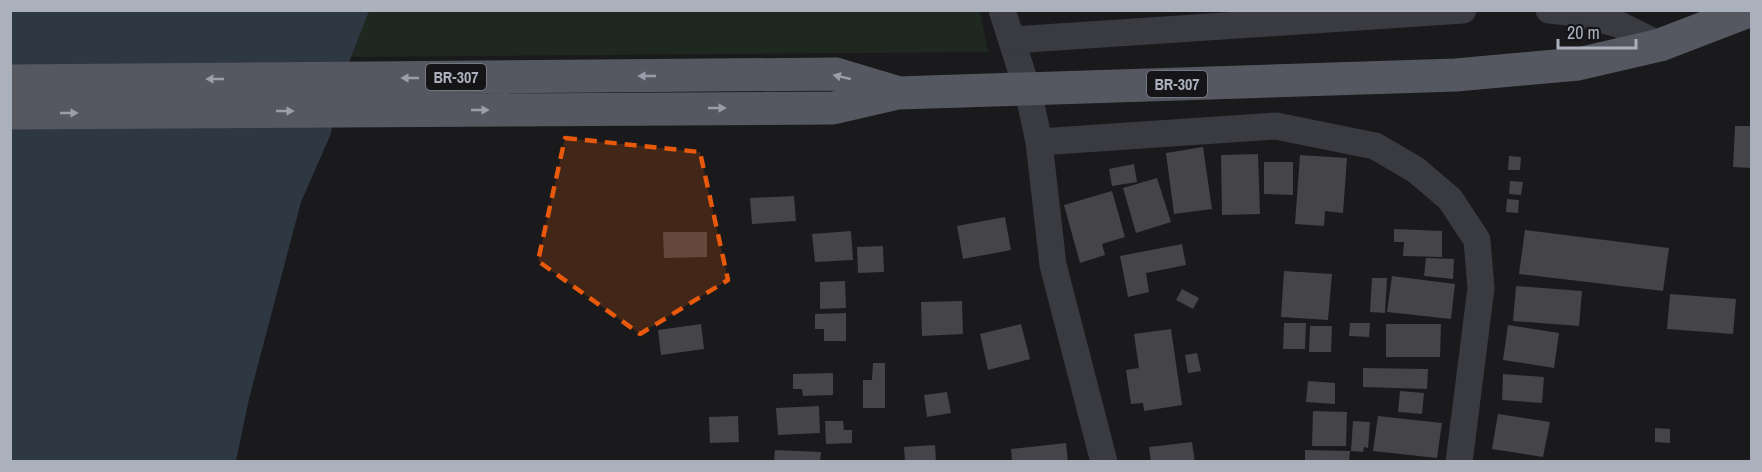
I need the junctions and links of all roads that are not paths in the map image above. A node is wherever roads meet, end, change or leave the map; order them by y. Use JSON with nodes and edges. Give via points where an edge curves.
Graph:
{"nodes":[{"id":1,"x":1002,"y":10,"type":"edge"},
{"id":2,"x":1463,"y":10,"type":"edge"},
{"id":3,"x":1549,"y":10,"type":"edge"},
{"id":4,"x":1751,"y":10,"type":"edge"},
{"id":5,"x":1013,"y":40,"type":"junction"},
{"id":6,"x":1660,"y":45,"type":"junction"},
{"id":7,"x":10,"y":81,"type":"edge"},
{"id":8,"x":898,"y":93,"type":"junction"},
{"id":9,"x":10,"y":113,"type":"edge"},
{"id":10,"x":1039,"y":142,"type":"junction"},
{"id":11,"x":1104,"y":462,"type":"edge"},
{"id":12,"x":1459,"y":462,"type":"edge"}],
"edges":[{"from":1,"to":5,"type":"street"},
{"from":2,"to":5,"type":"street"},
{"from":3,"to":6,"type":"street","via":[[1618,24]]},
{"from":4,"to":6,"type":"main road","number":"BR-307"},
{"from":5,"to":10,"type":"street"},
{"from":6,"to":8,"type":"main road","number":"BR-307","via":[[1578,64],[1456,75]]},
{"from":8,"to":7,"type":"main road","number":"BR-307","one_way":true,"via":[[836,74]]},
{"from":9,"to":8,"type":"main road","number":"BR-307","one_way":true,"via":[[833,108]]},
{"from":10,"to":11,"type":"street","via":[[1053,266]]},
{"from":10,"to":12,"type":"street","via":[[1276,126],[1375,146],[1416,170],[1450,199],[1477,240],[1481,288]]}]}
